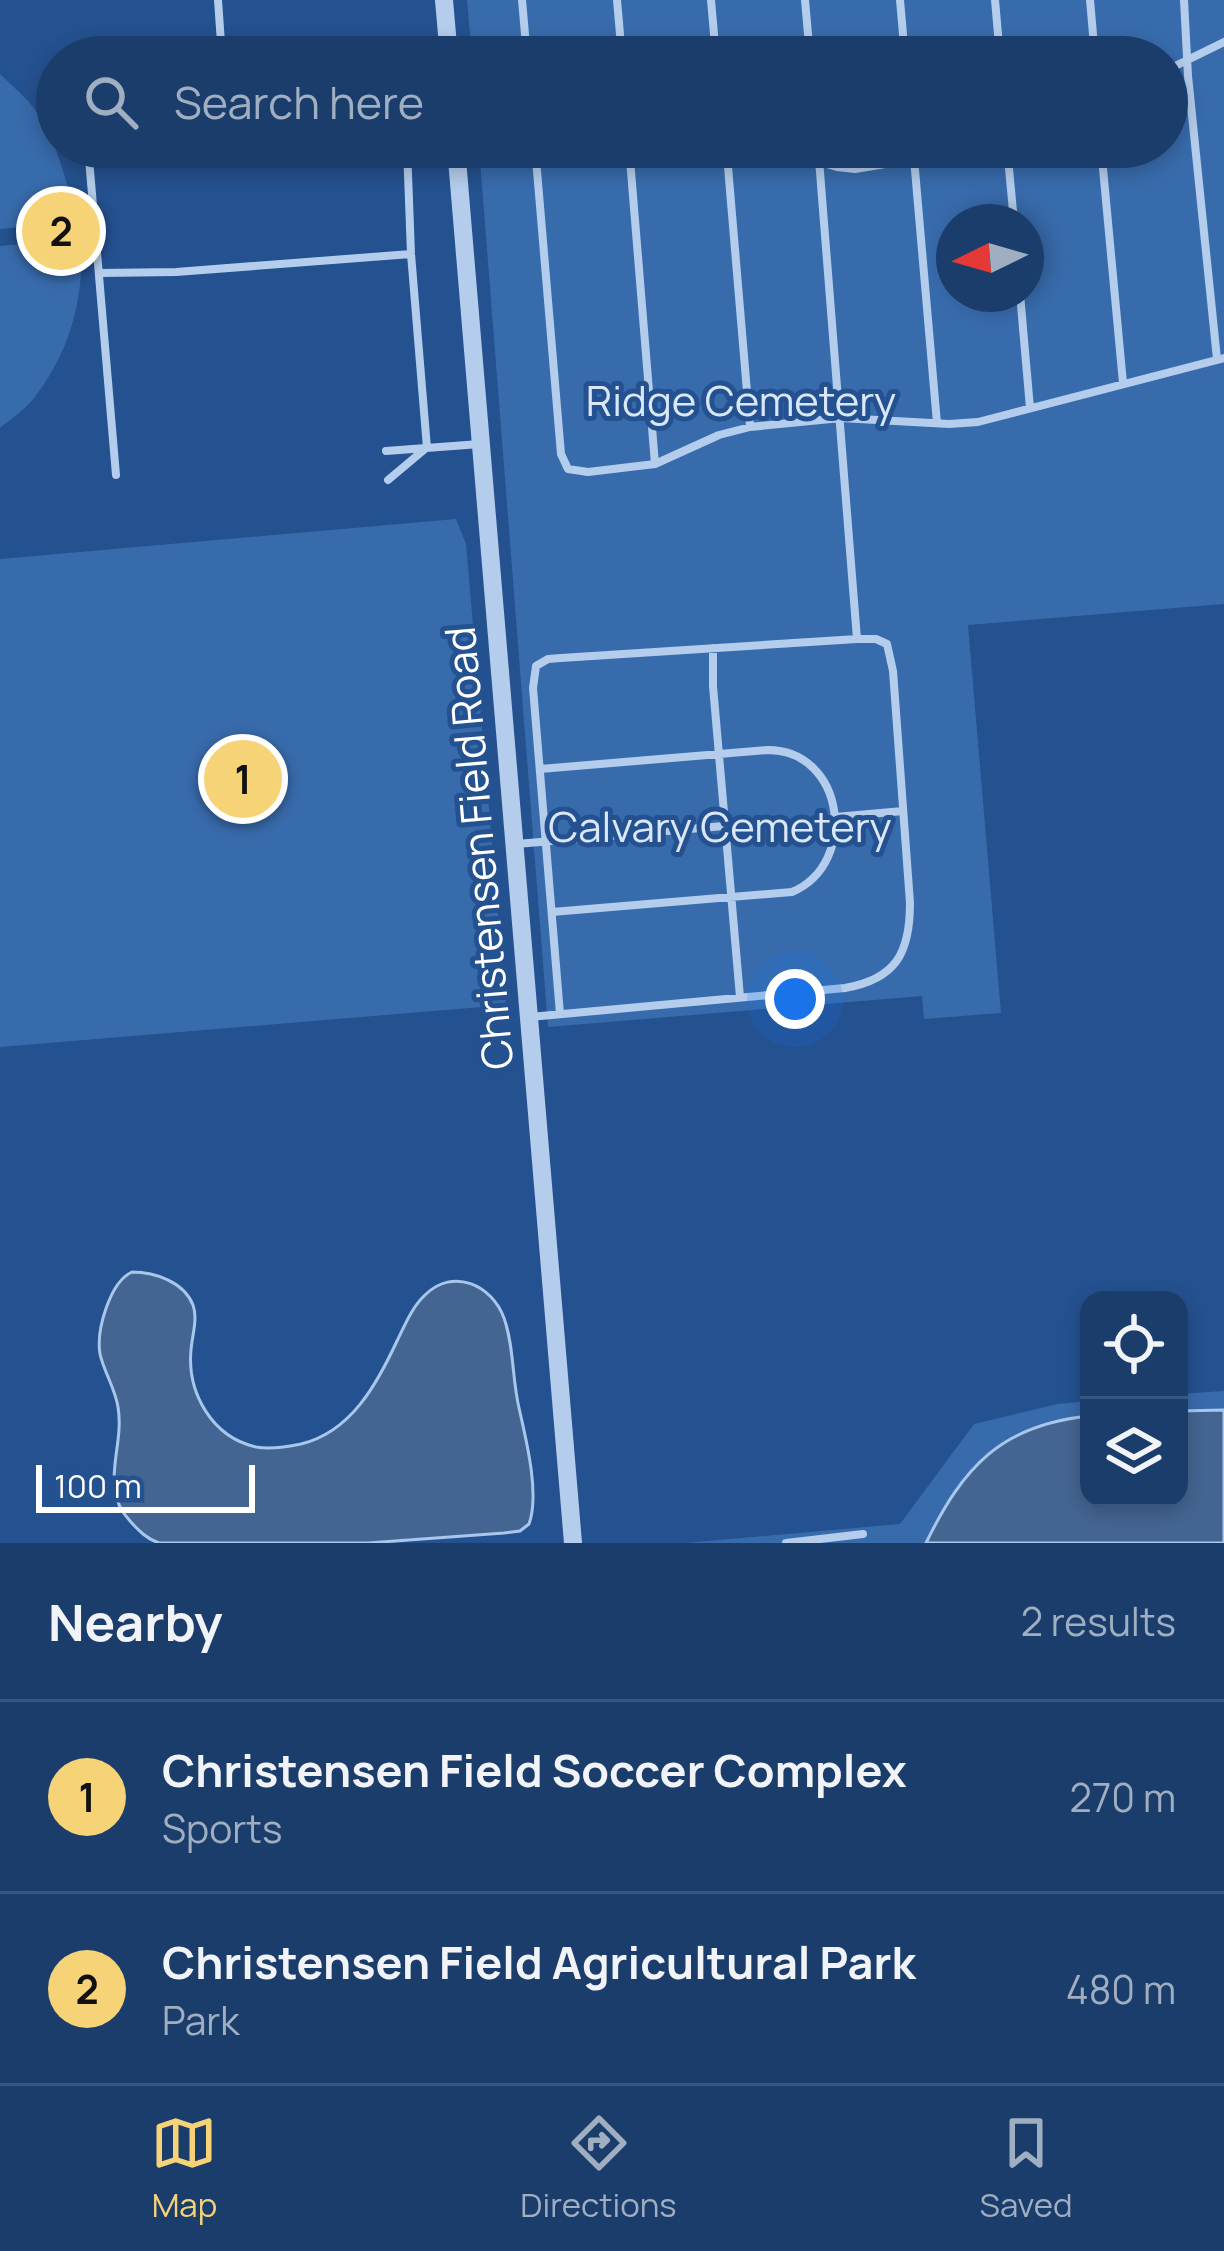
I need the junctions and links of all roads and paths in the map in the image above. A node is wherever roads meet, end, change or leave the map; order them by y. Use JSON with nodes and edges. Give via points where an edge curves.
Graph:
{"nodes":[{"id":1,"x":218,"y":0,"type":"edge"},
{"id":2,"x":445,"y":0,"type":"edge"},
{"id":3,"x":522,"y":0,"type":"edge"},
{"id":4,"x":617,"y":0,"type":"edge"},
{"id":5,"x":711,"y":0,"type":"edge"},
{"id":6,"x":806,"y":0,"type":"edge"},
{"id":7,"x":901,"y":0,"type":"edge"},
{"id":8,"x":995,"y":0,"type":"edge"},
{"id":9,"x":1090,"y":0,"type":"edge"},
{"id":10,"x":1184,"y":0,"type":"edge"},
{"id":11,"x":221,"y":36,"type":"edge"},
{"id":12,"x":448,"y":36,"type":"edge"},
{"id":13,"x":525,"y":36,"type":"edge"},
{"id":14,"x":620,"y":36,"type":"edge"},
{"id":15,"x":714,"y":36,"type":"edge"},
{"id":16,"x":809,"y":36,"type":"edge"},
{"id":17,"x":904,"y":36,"type":"edge"},
{"id":18,"x":998,"y":36,"type":"edge"},
{"id":19,"x":1093,"y":36,"type":"edge"},
{"id":20,"x":1186,"y":36,"type":"edge"},
{"id":21,"x":1224,"y":42,"type":"edge"},
{"id":22,"x":1188,"y":60,"type":"edge"},
{"id":23,"x":1188,"y":70,"type":"edge"},
{"id":24,"x":90,"y":168,"type":"edge"},
{"id":25,"x":407,"y":168,"type":"edge"},
{"id":26,"x":458,"y":168,"type":"edge"},
{"id":27,"x":537,"y":168,"type":"edge"},
{"id":28,"x":631,"y":168,"type":"edge"},
{"id":29,"x":726,"y":168,"type":"edge"},
{"id":30,"x":819,"y":168,"type":"edge"},
{"id":31,"x":835,"y":168,"type":"edge"},
{"id":32,"x":916,"y":168,"type":"edge"},
{"id":33,"x":1009,"y":168,"type":"edge"},
{"id":34,"x":1103,"y":168,"type":"edge"},
{"id":35,"x":820,"y":178,"type":"junction"},
{"id":36,"x":1012,"y":204,"type":"edge"},
{"id":37,"x":410,"y":254,"type":"junction"},
{"id":38,"x":100,"y":273,"type":"junction"},
{"id":39,"x":1022,"y":312,"type":"edge"},
{"id":40,"x":1221,"y":358,"type":"edge"},
{"id":41,"x":1123,"y":383,"type":"junction"},
{"id":42,"x":1030,"y":408,"type":"junction"},
{"id":43,"x":841,"y":418,"type":"junction"},
{"id":44,"x":937,"y":424,"type":"junction"},
{"id":45,"x":750,"y":427,"type":"junction"},
{"id":46,"x":482,"y":444,"type":"junction"},
{"id":47,"x":427,"y":448,"type":"junction"},
{"id":48,"x":386,"y":452,"type":"dead end"},
{"id":49,"x":655,"y":464,"type":"junction"},
{"id":50,"x":116,"y":475,"type":"dead end"},
{"id":51,"x":388,"y":480,"type":"dead end"},
{"id":52,"x":857,"y":639,"type":"junction"},
{"id":53,"x":713,"y":648,"type":"junction"},
{"id":54,"x":719,"y":754,"type":"junction"},
{"id":55,"x":540,"y":769,"type":"junction"},
{"id":56,"x":903,"y":811,"type":"junction"},
{"id":57,"x":835,"y":817,"type":"junction"},
{"id":58,"x":724,"y":826,"type":"junction"},
{"id":59,"x":546,"y":841,"type":"junction"},
{"id":60,"x":515,"y":844,"type":"junction"},
{"id":61,"x":730,"y":899,"type":"junction"},
{"id":62,"x":552,"y":912,"type":"junction"},
{"id":63,"x":740,"y":997,"type":"junction"},
{"id":64,"x":560,"y":1014,"type":"junction"},
{"id":65,"x":530,"y":1017,"type":"junction"},
{"id":66,"x":863,"y":1534,"type":"dead end"},
{"id":67,"x":573,"y":1543,"type":"edge"},
{"id":68,"x":787,"y":1543,"type":"edge"}],
"edges":[{"from":1,"to":11,"type":"lane"},
{"from":2,"to":12,"type":"street"},
{"from":3,"to":13,"type":"lane"},
{"from":4,"to":14,"type":"lane"},
{"from":5,"to":15,"type":"lane"},
{"from":6,"to":16,"type":"lane"},
{"from":7,"to":17,"type":"lane"},
{"from":8,"to":18,"type":"lane"},
{"from":9,"to":19,"type":"lane"},
{"from":10,"to":20,"type":"lane"},
{"from":21,"to":22,"type":"lane"},
{"from":23,"to":40,"type":"lane"},
{"from":24,"to":38,"type":"lane"},
{"from":25,"to":37,"type":"lane"},
{"from":26,"to":46,"type":"street","name":"Christensen Field Road"},
{"from":27,"to":49,"type":"lane","via":[[563,462],[573,472]]},
{"from":28,"to":49,"type":"lane"},
{"from":29,"to":45,"type":"lane"},
{"from":30,"to":35,"type":"lane"},
{"from":31,"to":35,"type":"lane"},
{"from":32,"to":44,"type":"lane"},
{"from":33,"to":36,"type":"lane"},
{"from":34,"to":41,"type":"lane"},
{"from":35,"to":43,"type":"lane"},
{"from":37,"to":38,"type":"lane"},
{"from":37,"to":47,"type":"lane"},
{"from":38,"to":50,"type":"lane"},
{"from":39,"to":42,"type":"lane"},
{"from":40,"to":41,"type":"lane"},
{"from":41,"to":42,"type":"lane"},
{"from":42,"to":44,"type":"lane"},
{"from":43,"to":44,"type":"lane"},
{"from":43,"to":45,"type":"lane"},
{"from":43,"to":52,"type":"lane"},
{"from":45,"to":49,"type":"lane"},
{"from":46,"to":47,"type":"lane"},
{"from":46,"to":60,"type":"street","name":"Christensen Field Road"},
{"from":47,"to":48,"type":"lane"},
{"from":47,"to":51,"type":"lane"},
{"from":52,"to":53,"type":"lane"},
{"from":52,"to":56,"type":"lane","via":[[882,640],[890,649]]},
{"from":53,"to":54,"type":"lane"},
{"from":53,"to":55,"type":"lane","via":[[536,666]]},
{"from":54,"to":55,"type":"lane"},
{"from":54,"to":57,"type":"lane","via":[[777,750],[801,757],[826,786]]},
{"from":54,"to":58,"type":"lane"},
{"from":55,"to":59,"type":"lane"},
{"from":56,"to":57,"type":"lane"},
{"from":56,"to":63,"type":"lane","via":[[910,917],[896,964],[851,988]]},
{"from":57,"to":61,"type":"lane","via":[[830,853],[808,884]]},
{"from":58,"to":59,"type":"lane"},
{"from":58,"to":61,"type":"lane"},
{"from":59,"to":60,"type":"lane"},
{"from":59,"to":62,"type":"lane"},
{"from":60,"to":65,"type":"street","name":"Christensen Field Road"},
{"from":61,"to":62,"type":"lane"},
{"from":61,"to":63,"type":"lane"},
{"from":62,"to":64,"type":"lane"},
{"from":63,"to":64,"type":"lane"},
{"from":64,"to":65,"type":"lane"},
{"from":65,"to":67,"type":"street","name":"Christensen Field Road"},
{"from":66,"to":68,"type":"lane"}]}
